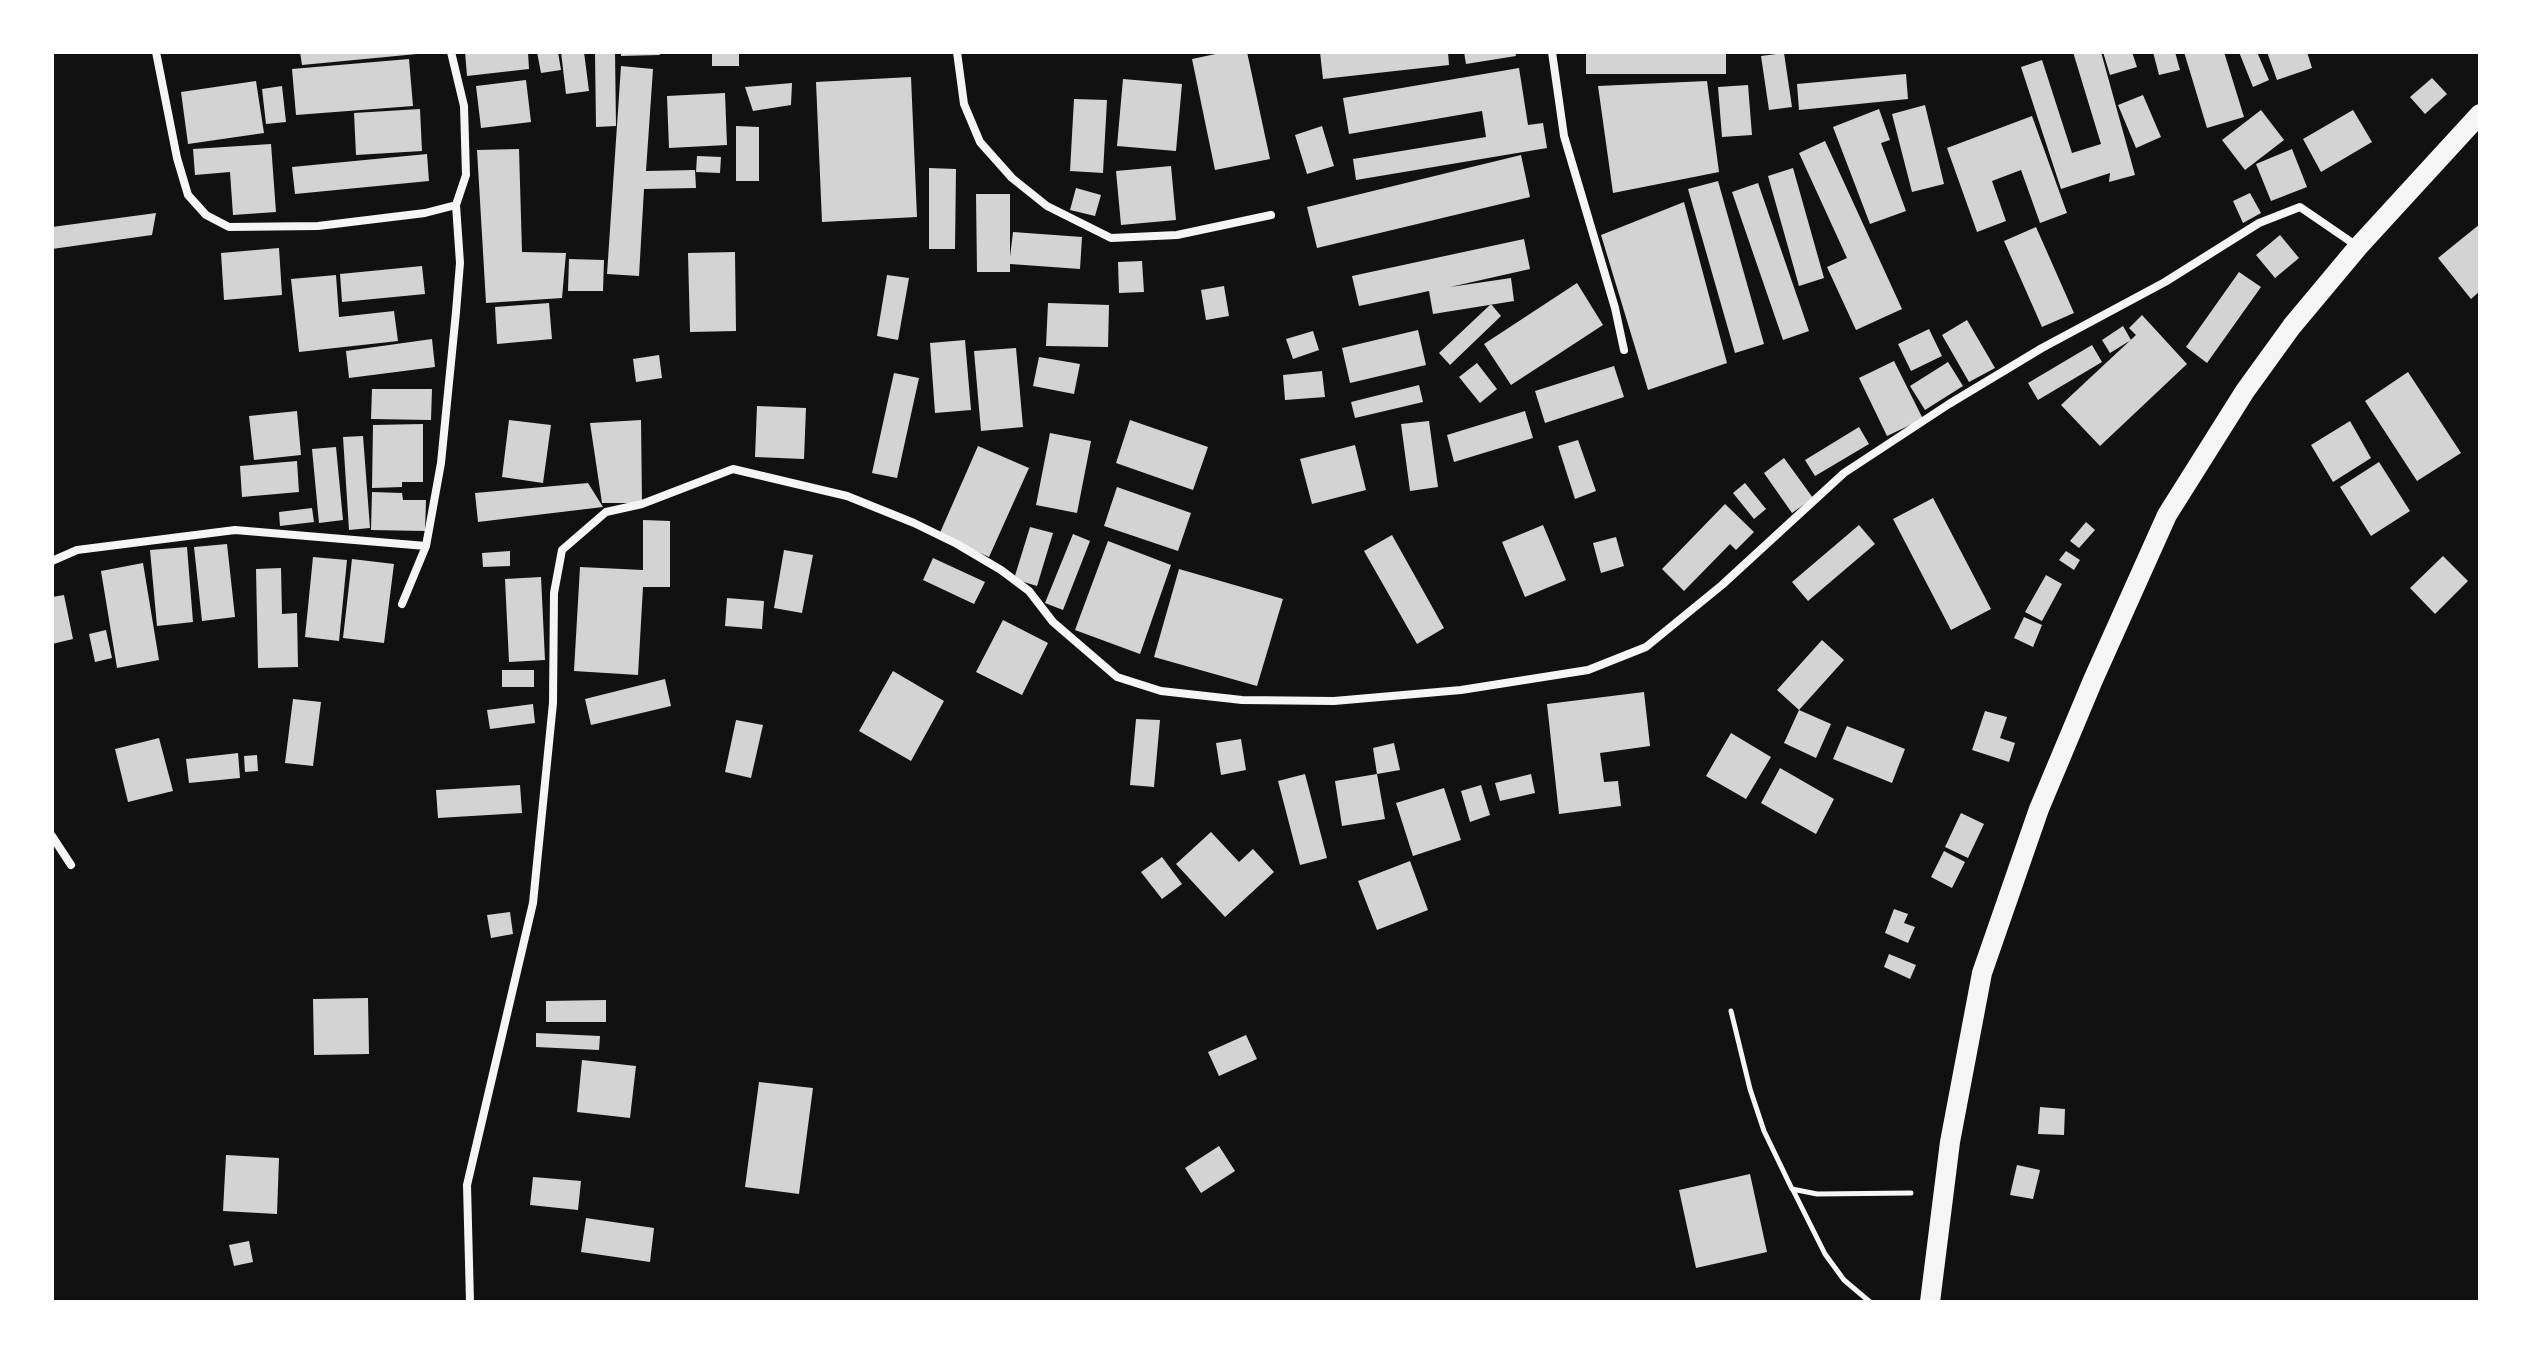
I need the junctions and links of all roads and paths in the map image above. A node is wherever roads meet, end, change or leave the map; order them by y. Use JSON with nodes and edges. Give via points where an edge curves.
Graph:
{"nodes":[{"id":1,"x":156,"y":52,"type":"edge"},
{"id":2,"x":451,"y":52,"type":"edge"},
{"id":3,"x":957,"y":52,"type":"edge"},
{"id":4,"x":1552,"y":52,"type":"edge"},
{"id":5,"x":2480,"y":114,"type":"edge"},
{"id":6,"x":456,"y":205,"type":"junction"},
{"id":7,"x":1271,"y":215,"type":"dead end"},
{"id":8,"x":2358,"y":247,"type":"junction"},
{"id":9,"x":1624,"y":350,"type":"dead end"},
{"id":10,"x":426,"y":546,"type":"junction"},
{"id":11,"x":52,"y":561,"type":"edge"},
{"id":12,"x":402,"y":604,"type":"dead end"},
{"id":13,"x":52,"y":836,"type":"edge"},
{"id":14,"x":71,"y":865,"type":"dead end"},
{"id":15,"x":1731,"y":1011,"type":"dead end"},
{"id":16,"x":1792,"y":1189,"type":"junction"},
{"id":17,"x":1911,"y":1193,"type":"dead end"},
{"id":18,"x":470,"y":1302,"type":"edge"},
{"id":19,"x":1870,"y":1302,"type":"edge"},
{"id":20,"x":1930,"y":1302,"type":"edge"}],
"edges":[{"from":1,"to":6,"type":"street","via":[[188,195],[206,215],[229,227],[318,226]]},
{"from":2,"to":6,"type":"street","via":[[464,106],[466,175]]},
{"from":3,"to":7,"type":"street","via":[[964,104],[980,142],[1047,206],[1111,238],[1177,235]]},
{"from":4,"to":9,"type":"street","via":[[1564,136]]},
{"from":5,"to":8,"type":"main road"},
{"from":6,"to":10,"type":"street","via":[[456,312],[441,463]]},
{"from":8,"to":18,"type":"street","via":[[2300,207],[2259,223],[1949,404],[1844,473],[1646,647],[1588,670],[1461,690],[1334,701],[1242,700],[1161,691],[1117,677],[1053,622],[1029,591],[957,544],[847,496],[733,469],[606,512],[562,550],[554,593],[553,703],[533,903],[467,1185]]},
{"from":8,"to":20,"type":"main road","via":[[2245,391],[2167,515],[2039,809],[1982,973],[1950,1142]]},
{"from":10,"to":11,"type":"street","via":[[235,530],[77,550]]},
{"from":10,"to":12,"type":"street"},
{"from":13,"to":14,"type":"street"},
{"from":15,"to":16,"type":"path","via":[[1764,1131]]},
{"from":16,"to":17,"type":"path","via":[[1817,1194]]},
{"from":16,"to":19,"type":"path","via":[[1825,1254]]}]}
